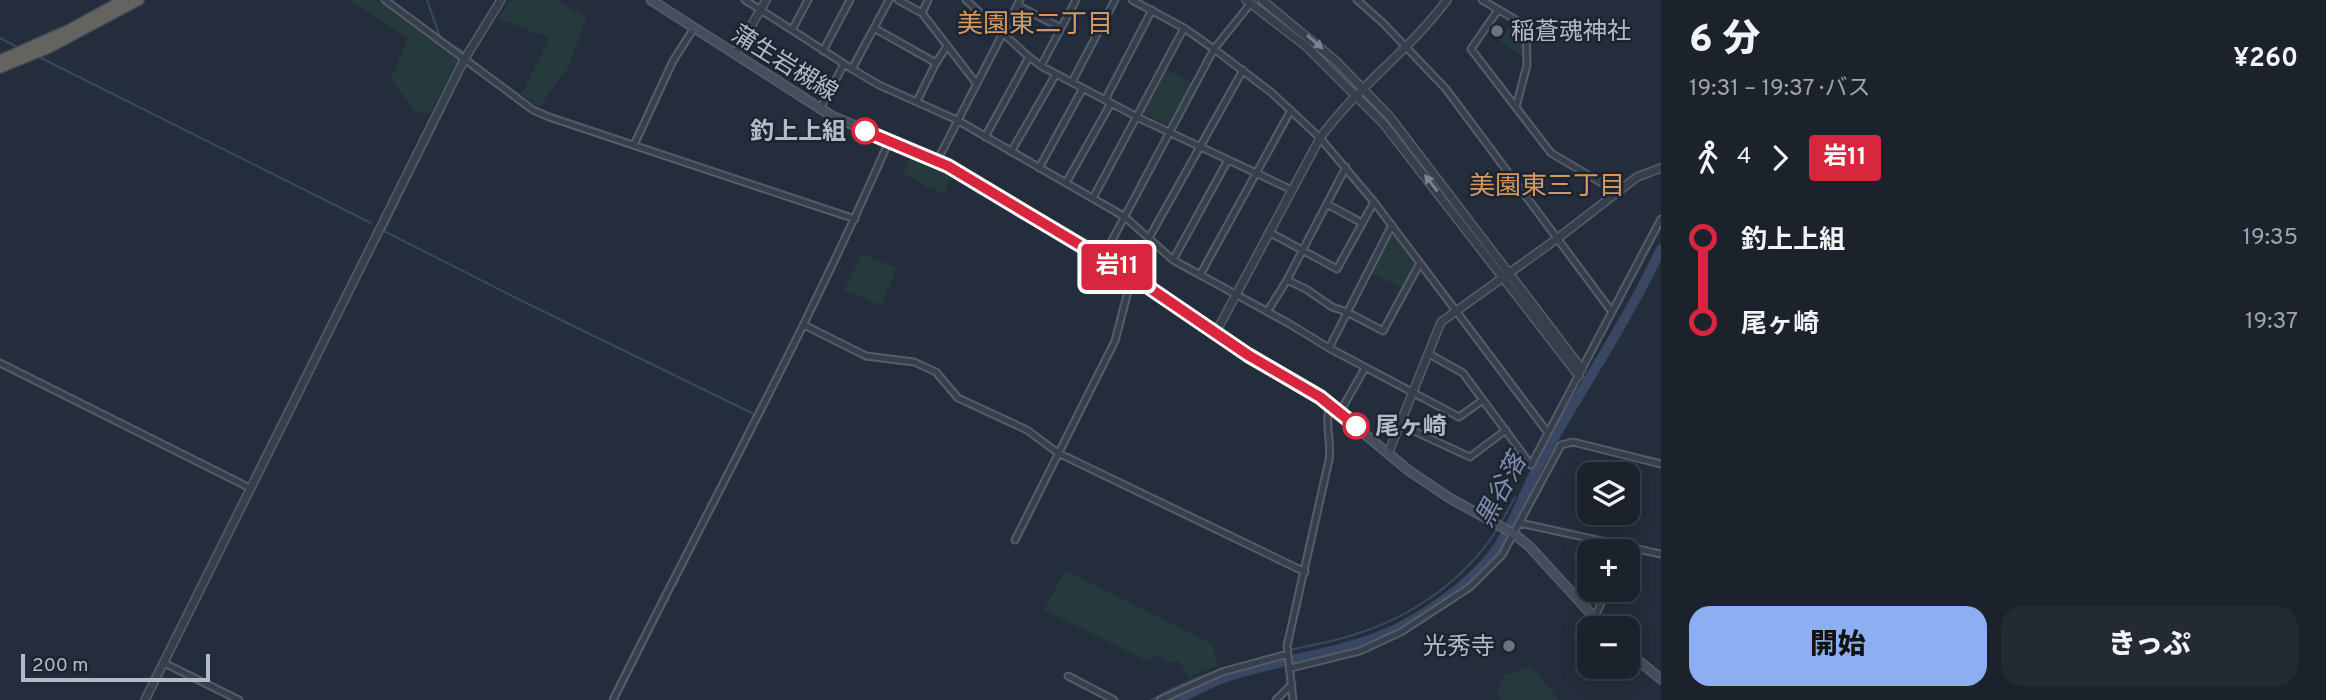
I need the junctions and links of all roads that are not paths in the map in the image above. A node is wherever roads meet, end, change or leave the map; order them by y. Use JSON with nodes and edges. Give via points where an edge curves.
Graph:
{"nodes":[{"id":1,"x":123,"y":0,"type":"edge"},
{"id":2,"x":139,"y":0,"type":"edge"},
{"id":3,"x":385,"y":0,"type":"edge"},
{"id":4,"x":501,"y":0,"type":"edge"},
{"id":5,"x":651,"y":0,"type":"edge"},
{"id":6,"x":745,"y":0,"type":"edge"},
{"id":7,"x":766,"y":0,"type":"edge"},
{"id":8,"x":808,"y":0,"type":"edge"},
{"id":9,"x":850,"y":0,"type":"edge"},
{"id":10,"x":889,"y":0,"type":"edge"},
{"id":11,"x":898,"y":0,"type":"edge"},
{"id":12,"x":928,"y":0,"type":"edge"},
{"id":13,"x":967,"y":0,"type":"edge"},
{"id":14,"x":1076,"y":0,"type":"edge"},
{"id":15,"x":1115,"y":0,"type":"edge"},
{"id":16,"x":1132,"y":0,"type":"edge"},
{"id":17,"x":1262,"y":0,"type":"edge"},
{"id":18,"x":1357,"y":0,"type":"edge"},
{"id":19,"x":1447,"y":0,"type":"edge"},
{"id":20,"x":1482,"y":0,"type":"edge"},
{"id":21,"x":1018,"y":2,"type":"edge"},
{"id":22,"x":1248,"y":2,"type":"edge"},
{"id":23,"x":760,"y":10,"type":"junction"},
{"id":24,"x":1152,"y":10,"type":"junction"},
{"id":25,"x":1498,"y":10,"type":"junction"},
{"id":26,"x":922,"y":13,"type":"junction"},
{"id":27,"x":694,"y":28,"type":"junction"},
{"id":28,"x":874,"y":28,"type":"junction"},
{"id":29,"x":1061,"y":28,"type":"junction"},
{"id":30,"x":1184,"y":29,"type":"junction"},
{"id":31,"x":792,"y":30,"type":"junction"},
{"id":32,"x":1002,"y":33,"type":"junction"},
{"id":33,"x":947,"y":46,"type":"junction"},
{"id":34,"x":1406,"y":47,"type":"junction"},
{"id":35,"x":1214,"y":49,"type":"junction"},
{"id":36,"x":823,"y":51,"type":"junction"},
{"id":37,"x":735,"y":54,"type":"junction"},
{"id":38,"x":1029,"y":57,"type":"junction"},
{"id":39,"x":0,"y":60,"type":"edge"},
{"id":40,"x":464,"y":60,"type":"junction"},
{"id":41,"x":936,"y":63,"type":"junction"},
{"id":42,"x":844,"y":64,"type":"junction"},
{"id":43,"x":1041,"y":66,"type":"junction"},
{"id":44,"x":0,"y":68,"type":"edge"},
{"id":45,"x":852,"y":69,"type":"junction"},
{"id":46,"x":1243,"y":70,"type":"junction"},
{"id":47,"x":1056,"y":74,"type":"junction"},
{"id":48,"x":1072,"y":82,"type":"junction"},
{"id":49,"x":976,"y":83,"type":"junction"},
{"id":50,"x":1083,"y":88,"type":"junction"},
{"id":51,"x":1364,"y":88,"type":"junction"},
{"id":52,"x":1357,"y":94,"type":"junction"},
{"id":53,"x":1105,"y":100,"type":"junction"},
{"id":54,"x":917,"y":101,"type":"junction"},
{"id":55,"x":1111,"y":103,"type":"junction"},
{"id":56,"x":1516,"y":107,"type":"junction"},
{"id":57,"x":820,"y":109,"type":"junction"},
{"id":58,"x":1292,"y":110,"type":"junction"},
{"id":59,"x":1136,"y":117,"type":"junction"},
{"id":60,"x":957,"y":120,"type":"junction"},
{"id":61,"x":1171,"y":132,"type":"junction"},
{"id":62,"x":985,"y":137,"type":"junction"},
{"id":63,"x":1320,"y":138,"type":"junction"},
{"id":64,"x":888,"y":141,"type":"junction"},
{"id":65,"x":634,"y":145,"type":"junction"},
{"id":66,"x":1202,"y":147,"type":"junction"},
{"id":67,"x":1011,"y":152,"type":"junction"},
{"id":68,"x":1228,"y":160,"type":"junction"},
{"id":69,"x":937,"y":161,"type":"junction"},
{"id":70,"x":1346,"y":167,"type":"junction"},
{"id":71,"x":1039,"y":168,"type":"junction"},
{"id":72,"x":1661,"y":168,"type":"edge"},
{"id":73,"x":1256,"y":173,"type":"junction"},
{"id":74,"x":1066,"y":183,"type":"junction"},
{"id":75,"x":1292,"y":190,"type":"junction"},
{"id":76,"x":1617,"y":192,"type":"junction"},
{"id":77,"x":1093,"y":198,"type":"junction"},
{"id":78,"x":1374,"y":202,"type":"junction"},
{"id":79,"x":1327,"y":204,"type":"junction"},
{"id":80,"x":1125,"y":217,"type":"junction"},
{"id":81,"x":855,"y":219,"type":"junction"},
{"id":82,"x":1661,"y":219,"type":"edge"},
{"id":83,"x":1362,"y":223,"type":"junction"},
{"id":84,"x":1392,"y":225,"type":"junction"},
{"id":85,"x":1269,"y":232,"type":"junction"},
{"id":86,"x":1149,"y":238,"type":"junction"},
{"id":87,"x":1558,"y":238,"type":"junction"},
{"id":88,"x":1301,"y":250,"type":"junction"},
{"id":89,"x":1102,"y":259,"type":"junction"},
{"id":90,"x":1173,"y":260,"type":"junction"},
{"id":91,"x":1420,"y":263,"type":"junction"},
{"id":92,"x":1505,"y":274,"type":"junction"},
{"id":93,"x":1200,"y":275,"type":"junction"},
{"id":94,"x":1132,"y":276,"type":"junction"},
{"id":95,"x":1287,"y":280,"type":"junction"},
{"id":96,"x":1236,"y":295,"type":"junction"},
{"id":97,"x":1455,"y":311,"type":"junction"},
{"id":98,"x":1267,"y":312,"type":"junction"},
{"id":99,"x":1347,"y":312,"type":"junction"},
{"id":100,"x":1612,"y":312,"type":"junction"},
{"id":101,"x":804,"y":325,"type":"junction"},
{"id":102,"x":1215,"y":334,"type":"junction"},
{"id":103,"x":1329,"y":348,"type":"junction"},
{"id":104,"x":1429,"y":354,"type":"junction"},
{"id":105,"x":0,"y":363,"type":"edge"},
{"id":106,"x":1365,"y":368,"type":"junction"},
{"id":107,"x":1580,"y":372,"type":"junction"},
{"id":108,"x":1414,"y":393,"type":"junction"},
{"id":109,"x":1483,"y":400,"type":"junction"},
{"id":110,"x":1331,"y":404,"type":"junction"},
{"id":111,"x":1340,"y":412,"type":"junction"},
{"id":112,"x":1401,"y":425,"type":"junction"},
{"id":113,"x":1506,"y":430,"type":"junction"},
{"id":114,"x":1548,"y":433,"type":"junction"},
{"id":115,"x":1058,"y":453,"type":"junction"},
{"id":116,"x":1388,"y":454,"type":"junction"},
{"id":117,"x":1661,"y":464,"type":"edge"},
{"id":118,"x":250,"y":488,"type":"junction"},
{"id":119,"x":1520,"y":523,"type":"junction"},
{"id":120,"x":1510,"y":532,"type":"junction"},
{"id":121,"x":1583,"y":539,"type":"edge"},
{"id":122,"x":1015,"y":540,"type":"dead end"},
{"id":123,"x":1640,"y":551,"type":"edge"},
{"id":124,"x":1661,"y":554,"type":"edge"},
{"id":125,"x":1305,"y":572,"type":"junction"},
{"id":126,"x":1594,"y":616,"type":"edge"},
{"id":127,"x":1289,"y":656,"type":"junction"},
{"id":128,"x":1640,"y":662,"type":"edge"},
{"id":129,"x":164,"y":663,"type":"junction"},
{"id":130,"x":1291,"y":667,"type":"junction"},
{"id":131,"x":1068,"y":676,"type":"dead end"},
{"id":132,"x":1661,"y":679,"type":"edge"},
{"id":133,"x":1292,"y":684,"type":"junction"},
{"id":134,"x":145,"y":700,"type":"edge"},
{"id":135,"x":239,"y":700,"type":"edge"},
{"id":136,"x":614,"y":700,"type":"edge"},
{"id":137,"x":1114,"y":700,"type":"edge"},
{"id":138,"x":1160,"y":700,"type":"edge"},
{"id":139,"x":1276,"y":700,"type":"edge"},
{"id":140,"x":1293,"y":700,"type":"edge"}],
"edges":[{"from":1,"to":39,"type":"highway"},
{"from":2,"to":44,"type":"highway","via":[[49,48]]},
{"from":3,"to":40,"type":"street"},
{"from":4,"to":40,"type":"street"},
{"from":5,"to":27,"type":"main road","name":"蒲生岩槻線"},
{"from":6,"to":23,"type":"street"},
{"from":7,"to":23,"type":"street"},
{"from":8,"to":31,"type":"street"},
{"from":9,"to":36,"type":"street"},
{"from":10,"to":28,"type":"street"},
{"from":11,"to":26,"type":"street"},
{"from":12,"to":26,"type":"street"},
{"from":13,"to":32,"type":"street"},
{"from":14,"to":29,"type":"street"},
{"from":15,"to":48,"type":"street"},
{"from":16,"to":24,"type":"street"},
{"from":17,"to":51,"type":"street","one_way":true},
{"from":18,"to":34,"type":"street"},
{"from":19,"to":34,"type":"street"},
{"from":20,"to":25,"type":"street"},
{"from":21,"to":29,"type":"street"},
{"from":21,"to":32,"type":"street"},
{"from":22,"to":35,"type":"street"},
{"from":22,"to":52,"type":"street","via":[[1307,47]]},
{"from":23,"to":31,"type":"street"},
{"from":23,"to":37,"type":"street"},
{"from":24,"to":30,"type":"street"},
{"from":24,"to":53,"type":"street"},
{"from":25,"to":56,"type":"street","via":[[1526,26],[1527,65]]},
{"from":25,"to":56,"type":"street","via":[[1471,49]]},
{"from":26,"to":33,"type":"street"},
{"from":27,"to":37,"type":"main road","name":"蒲生岩槻線"},
{"from":27,"to":65,"type":"street","via":[[673,61]]},
{"from":28,"to":41,"type":"street"},
{"from":28,"to":45,"type":"street"},
{"from":29,"to":43,"type":"street"},
{"from":30,"to":35,"type":"street"},
{"from":30,"to":59,"type":"street"},
{"from":31,"to":36,"type":"street"},
{"from":32,"to":38,"type":"street"},
{"from":32,"to":49,"type":"street"},
{"from":33,"to":41,"type":"street"},
{"from":33,"to":49,"type":"street"},
{"from":34,"to":51,"type":"street"},
{"from":34,"to":87,"type":"street","via":[[1446,89]]},
{"from":35,"to":46,"type":"street"},
{"from":35,"to":61,"type":"street"},
{"from":36,"to":42,"type":"street"},
{"from":37,"to":57,"type":"main road","name":"蒲生岩槻線"},
{"from":38,"to":43,"type":"street"},
{"from":38,"to":62,"type":"street"},
{"from":40,"to":65,"type":"street","via":[[533,110]]},
{"from":40,"to":118,"type":"street"},
{"from":41,"to":54,"type":"street"},
{"from":42,"to":45,"type":"street"},
{"from":42,"to":57,"type":"street"},
{"from":43,"to":47,"type":"street"},
{"from":45,"to":54,"type":"street"},
{"from":46,"to":58,"type":"street"},
{"from":46,"to":66,"type":"street"},
{"from":47,"to":48,"type":"street"},
{"from":47,"to":67,"type":"street"},
{"from":48,"to":50,"type":"street"},
{"from":49,"to":60,"type":"street"},
{"from":50,"to":53,"type":"street"},
{"from":50,"to":71,"type":"street"},
{"from":51,"to":52,"type":"street"},
{"from":51,"to":92,"type":"street","via":[[1412,143]]},
{"from":52,"to":63,"type":"street"},
{"from":92,"to":52,"type":"street","one_way":true},
{"from":53,"to":55,"type":"street"},
{"from":54,"to":60,"type":"street"},
{"from":55,"to":59,"type":"street"},
{"from":55,"to":74,"type":"street"},
{"from":56,"to":76,"type":"street","via":[[1551,153]]},
{"from":57,"to":64,"type":"main road","name":"蒲生岩槻線"},
{"from":58,"to":63,"type":"street"},
{"from":58,"to":73,"type":"street"},
{"from":59,"to":61,"type":"street"},
{"from":59,"to":77,"type":"street"},
{"from":60,"to":62,"type":"street"},
{"from":60,"to":69,"type":"street"},
{"from":61,"to":66,"type":"street"},
{"from":61,"to":80,"type":"street"},
{"from":62,"to":67,"type":"street"},
{"from":63,"to":70,"type":"street"},
{"from":63,"to":75,"type":"street"},
{"from":64,"to":69,"type":"main road","name":"蒲生岩槻線"},
{"from":64,"to":81,"type":"street"},
{"from":65,"to":81,"type":"street"},
{"from":66,"to":68,"type":"street"},
{"from":66,"to":86,"type":"street"},
{"from":67,"to":71,"type":"street"},
{"from":68,"to":73,"type":"street"},
{"from":68,"to":90,"type":"street"},
{"from":69,"to":89,"type":"main road","name":"蒲生岩槻線"},
{"from":70,"to":78,"type":"street"},
{"from":70,"to":79,"type":"street"},
{"from":71,"to":74,"type":"street"},
{"from":72,"to":76,"type":"street","via":[[1637,177]]},
{"from":73,"to":75,"type":"street"},
{"from":73,"to":93,"type":"street"},
{"from":74,"to":77,"type":"street"},
{"from":75,"to":85,"type":"street"},
{"from":76,"to":87,"type":"street"},
{"from":77,"to":80,"type":"street"},
{"from":78,"to":83,"type":"street"},
{"from":78,"to":84,"type":"street"},
{"from":79,"to":83,"type":"street"},
{"from":79,"to":88,"type":"street"},
{"from":80,"to":86,"type":"street"},
{"from":80,"to":89,"type":"street"},
{"from":81,"to":101,"type":"street"},
{"from":82,"to":100,"type":"street"},
{"from":83,"to":88,"type":"street","via":[[1337,269]]},
{"from":84,"to":91,"type":"street"},
{"from":84,"to":99,"type":"street"},
{"from":85,"to":88,"type":"street"},
{"from":85,"to":96,"type":"street"},
{"from":86,"to":90,"type":"street"},
{"from":87,"to":92,"type":"street"},
{"from":87,"to":100,"type":"street"},
{"from":88,"to":95,"type":"street"},
{"from":89,"to":94,"type":"main road","name":"蒲生岩槻線"},
{"from":90,"to":93,"type":"street"},
{"from":91,"to":97,"type":"street"},
{"from":91,"to":99,"type":"street","via":[[1383,331]]},
{"from":92,"to":97,"type":"street"},
{"from":92,"to":107,"type":"street"},
{"from":93,"to":96,"type":"street"},
{"from":94,"to":102,"type":"main road","name":"蒲生岩槻線"},
{"from":94,"to":115,"type":"street","via":[[1115,341]]},
{"from":95,"to":98,"type":"street"},
{"from":95,"to":99,"type":"street"},
{"from":96,"to":98,"type":"street"},
{"from":96,"to":102,"type":"street"},
{"from":97,"to":104,"type":"street","via":[[1439,324]]},
{"from":97,"to":114,"type":"street"},
{"from":98,"to":103,"type":"street"},
{"from":99,"to":103,"type":"street"},
{"from":100,"to":107,"type":"street"},
{"from":101,"to":115,"type":"street","via":[[866,356],[914,362],[936,372],[958,398],[1027,430]]},
{"from":101,"to":136,"type":"street"},
{"from":102,"to":110,"type":"main road","name":"蒲生岩槻線"},
{"from":103,"to":106,"type":"street"},
{"from":104,"to":108,"type":"street"},
{"from":104,"to":109,"type":"street","via":[[1463,373]]},
{"from":105,"to":118,"type":"street"},
{"from":106,"to":108,"type":"street"},
{"from":106,"to":111,"type":"street"},
{"from":107,"to":114,"type":"street"},
{"from":108,"to":109,"type":"street","via":[[1459,416]]},
{"from":108,"to":112,"type":"street"},
{"from":109,"to":113,"type":"street"},
{"from":110,"to":111,"type":"main road","name":"蒲生岩槻線"},
{"from":110,"to":125,"type":"street","via":[[1327,422],[1330,454]]},
{"from":111,"to":116,"type":"main road","name":"蒲生岩槻線"},
{"from":112,"to":113,"type":"street","via":[[1470,457]]},
{"from":112,"to":116,"type":"street"},
{"from":113,"to":114,"type":"street","via":[[1531,465]]},
{"from":115,"to":122,"type":"street"},
{"from":115,"to":125,"type":"street"},
{"from":116,"to":120,"type":"main road","name":"蒲生岩槻線","via":[[1448,498]]},
{"from":117,"to":119,"type":"street","via":[[1573,442],[1561,445]]},
{"from":118,"to":129,"type":"street"},
{"from":119,"to":120,"type":"street"},
{"from":119,"to":121,"type":"street"},
{"from":120,"to":126,"type":"main road","name":"蒲生岩槻線","via":[[1541,556]]},
{"from":120,"to":130,"type":"street","via":[[1502,555],[1471,587],[1436,611],[1360,651]]},
{"from":123,"to":124,"type":"street"},
{"from":125,"to":127,"type":"street","via":[[1287,646]]},
{"from":127,"to":130,"type":"street"},
{"from":127,"to":138,"type":"street","via":[[1222,672]]},
{"from":128,"to":132,"type":"main road"},
{"from":129,"to":134,"type":"street"},
{"from":129,"to":135,"type":"street"},
{"from":130,"to":133,"type":"street"},
{"from":131,"to":137,"type":"street"},
{"from":133,"to":139,"type":"street"},
{"from":133,"to":140,"type":"street"}]}
